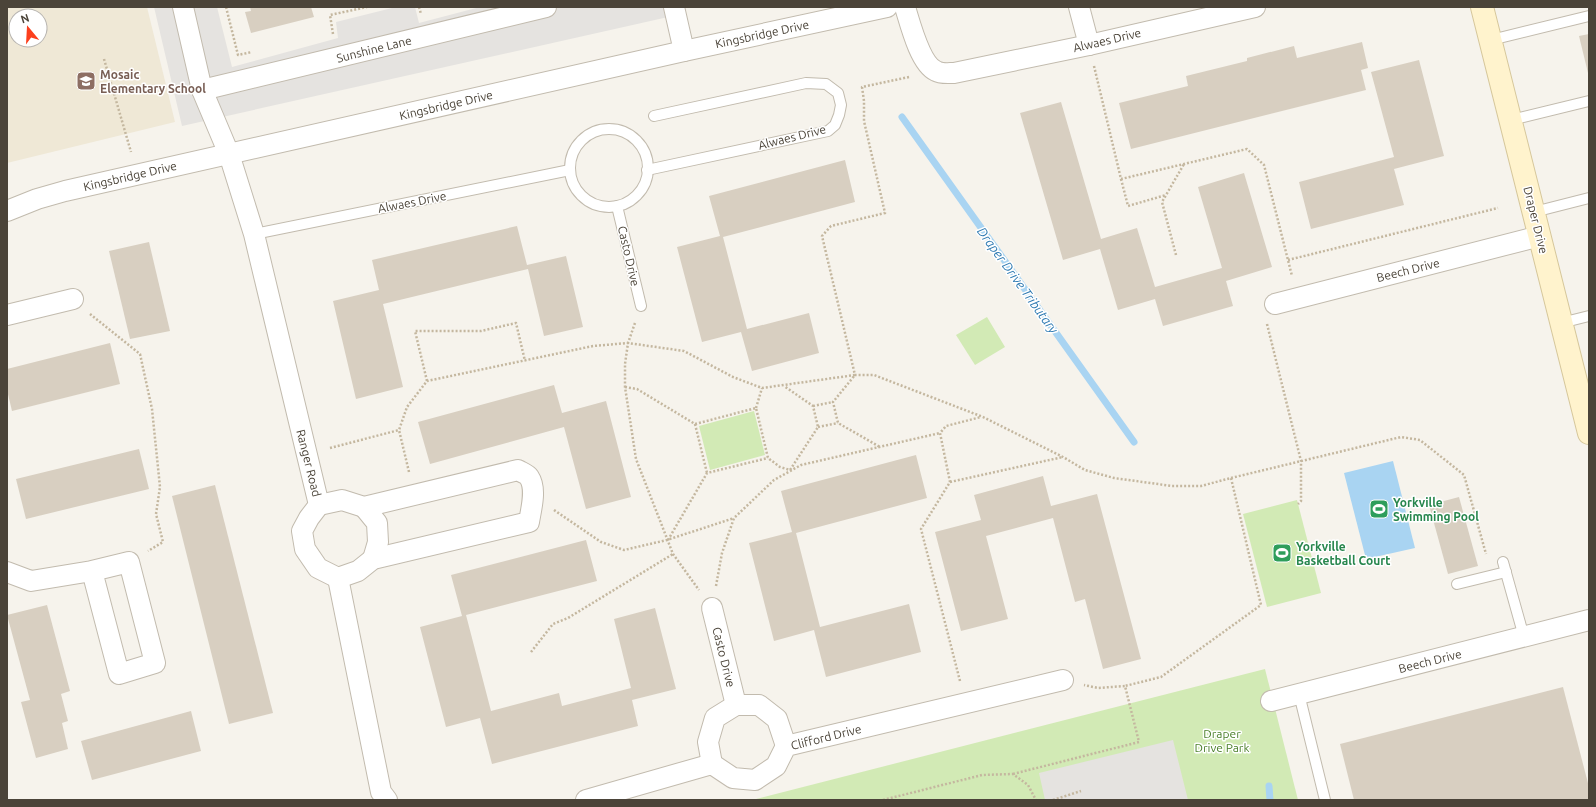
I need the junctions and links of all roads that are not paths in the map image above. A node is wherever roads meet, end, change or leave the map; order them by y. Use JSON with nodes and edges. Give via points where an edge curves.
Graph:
{"nodes":[{"id":1,"x":183,"y":7,"type":"edge"},
{"id":2,"x":546,"y":7,"type":"edge"},
{"id":3,"x":674,"y":7,"type":"edge"},
{"id":4,"x":887,"y":7,"type":"edge"},
{"id":5,"x":905,"y":7,"type":"edge"},
{"id":6,"x":1079,"y":7,"type":"edge"},
{"id":7,"x":1254,"y":7,"type":"edge"},
{"id":8,"x":1482,"y":7,"type":"edge"},
{"id":9,"x":1589,"y":16,"type":"edge"},
{"id":10,"x":1490,"y":40,"type":"junction"},
{"id":11,"x":1089,"y":45,"type":"junction"},
{"id":12,"x":684,"y":50,"type":"junction"},
{"id":13,"x":202,"y":90,"type":"junction"},
{"id":14,"x":1589,"y":101,"type":"edge"},
{"id":15,"x":654,"y":116,"type":"dead end"},
{"id":16,"x":1511,"y":120,"type":"junction"},
{"id":17,"x":230,"y":154,"type":"junction"},
{"id":18,"x":570,"y":170,"type":"junction"},
{"id":19,"x":647,"y":170,"type":"junction"},
{"id":20,"x":1589,"y":198,"type":"edge"},
{"id":21,"x":618,"y":206,"type":"junction"},
{"id":22,"x":7,"y":212,"type":"edge"},
{"id":23,"x":1534,"y":212,"type":"junction"},
{"id":24,"x":254,"y":234,"type":"junction"},
{"id":25,"x":1540,"y":236,"type":"junction"},
{"id":26,"x":73,"y":299,"type":"road end"},
{"id":27,"x":1275,"y":304,"type":"road end"},
{"id":28,"x":641,"y":306,"type":"road end"},
{"id":29,"x":7,"y":316,"type":"edge"},
{"id":30,"x":1589,"y":316,"type":"edge"},
{"id":31,"x":1561,"y":323,"type":"junction"},
{"id":32,"x":1589,"y":433,"type":"edge"},
{"id":33,"x":319,"y":505,"type":"junction"},
{"id":34,"x":364,"y":506,"type":"junction"},
{"id":35,"x":373,"y":559,"type":"junction"},
{"id":36,"x":1503,"y":562,"type":"dead end"},
{"id":37,"x":92,"y":571,"type":"junction"},
{"id":38,"x":7,"y":572,"type":"edge"},
{"id":39,"x":1506,"y":572,"type":"junction"},
{"id":40,"x":338,"y":578,"type":"junction"},
{"id":41,"x":1457,"y":584,"type":"dead end"},
{"id":42,"x":712,"y":608,"type":"road end"},
{"id":43,"x":1589,"y":620,"type":"edge"},
{"id":44,"x":1524,"y":637,"type":"junction"},
{"id":45,"x":1063,"y":680,"type":"road end"},
{"id":46,"x":1299,"y":694,"type":"junction"},
{"id":47,"x":1271,"y":701,"type":"dead end"},
{"id":48,"x":736,"y":705,"type":"junction"},
{"id":49,"x":786,"y":746,"type":"junction"},
{"id":50,"x":712,"y":764,"type":"junction"},
{"id":51,"x":387,"y":800,"type":"edge"},
{"id":52,"x":586,"y":800,"type":"edge"},
{"id":53,"x":1325,"y":800,"type":"edge"}],
"edges":[{"from":1,"to":13,"type":"street","name":"Ranger Road"},
{"from":2,"to":13,"type":"street","name":"Sunshine Lane"},
{"from":3,"to":12,"type":"street"},
{"from":4,"to":12,"type":"street","name":"Kingsbridge Drive"},
{"from":5,"to":11,"type":"street","name":"Alwaes Drive","via":[[922,56],[934,71],[945,74]]},
{"from":6,"to":11,"type":"street"},
{"from":7,"to":11,"type":"street","name":"Alwaes Drive"},
{"from":8,"to":10,"type":"street","name":"Draper Drive"},
{"from":9,"to":10,"type":"lane"},
{"from":10,"to":16,"type":"street","name":"Draper Drive"},
{"from":12,"to":17,"type":"street","name":"Kingsbridge Drive"},
{"from":13,"to":17,"type":"street","name":"Ranger Road"},
{"from":14,"to":16,"type":"lane"},
{"from":15,"to":19,"type":"lane","name":"Alwaes Drive","via":[[806,83],[826,84],[838,93],[841,105],[835,125],[828,131]]},
{"from":16,"to":23,"type":"street","name":"Draper Drive"},
{"from":17,"to":22,"type":"street","name":"Kingsbridge Drive","via":[[42,197]]},
{"from":17,"to":24,"type":"street","name":"Ranger Road"},
{"from":18,"to":19,"type":"lane","via":[[570,162],[576,148],[587,136],[600,130],[616,130],[630,135],[641,146],[647,160]]},
{"from":18,"to":21,"type":"lane","via":[[577,191],[588,201],[602,207]]},
{"from":18,"to":24,"type":"lane","name":"Alwaes Drive"},
{"from":19,"to":21,"type":"lane","via":[[642,189],[632,200]]},
{"from":20,"to":23,"type":"lane"},
{"from":21,"to":28,"type":"lane","name":"Casto Drive"},
{"from":23,"to":25,"type":"street","name":"Draper Drive"},
{"from":24,"to":33,"type":"street","name":"Ranger Road"},
{"from":25,"to":27,"type":"street","name":"Beech Drive"},
{"from":25,"to":31,"type":"street","name":"Draper Drive"},
{"from":26,"to":29,"type":"street"},
{"from":30,"to":31,"type":"lane"},
{"from":31,"to":32,"type":"street","name":"Draper Drive"},
{"from":33,"to":34,"type":"street","via":[[342,500]]},
{"from":33,"to":40,"type":"street","name":"Ranger Road","via":[[302,531],[305,549],[318,568]]},
{"from":34,"to":35,"type":"street","via":[[376,523],[378,542]]},
{"from":34,"to":35,"type":"street","via":[[518,470],[529,477],[533,490],[528,522]]},
{"from":35,"to":40,"type":"street","via":[[358,572]]},
{"from":36,"to":39,"type":"lane"},
{"from":37,"to":37,"type":"street","via":[[129,562],[155,663],[119,674]]},
{"from":37,"to":38,"type":"street","via":[[31,580]]},
{"from":39,"to":41,"type":"lane"},
{"from":39,"to":44,"type":"lane"},
{"from":40,"to":51,"type":"street","via":[[381,792]]},
{"from":42,"to":48,"type":"street","name":"Casto Drive"},
{"from":43,"to":44,"type":"street","name":"Beech Drive"},
{"from":44,"to":46,"type":"street","name":"Beech Drive"},
{"from":45,"to":49,"type":"street","name":"Clifford Drive"},
{"from":46,"to":47,"type":"street","name":"Beech Drive"},
{"from":46,"to":53,"type":"lane"},
{"from":48,"to":49,"type":"street","via":[[759,705],[777,719]]},
{"from":48,"to":50,"type":"street","via":[[715,718],[708,742]]},
{"from":49,"to":50,"type":"street","name":"Clifford Drive","via":[[776,766],[755,780],[733,778]]},
{"from":50,"to":52,"type":"street"}]}
